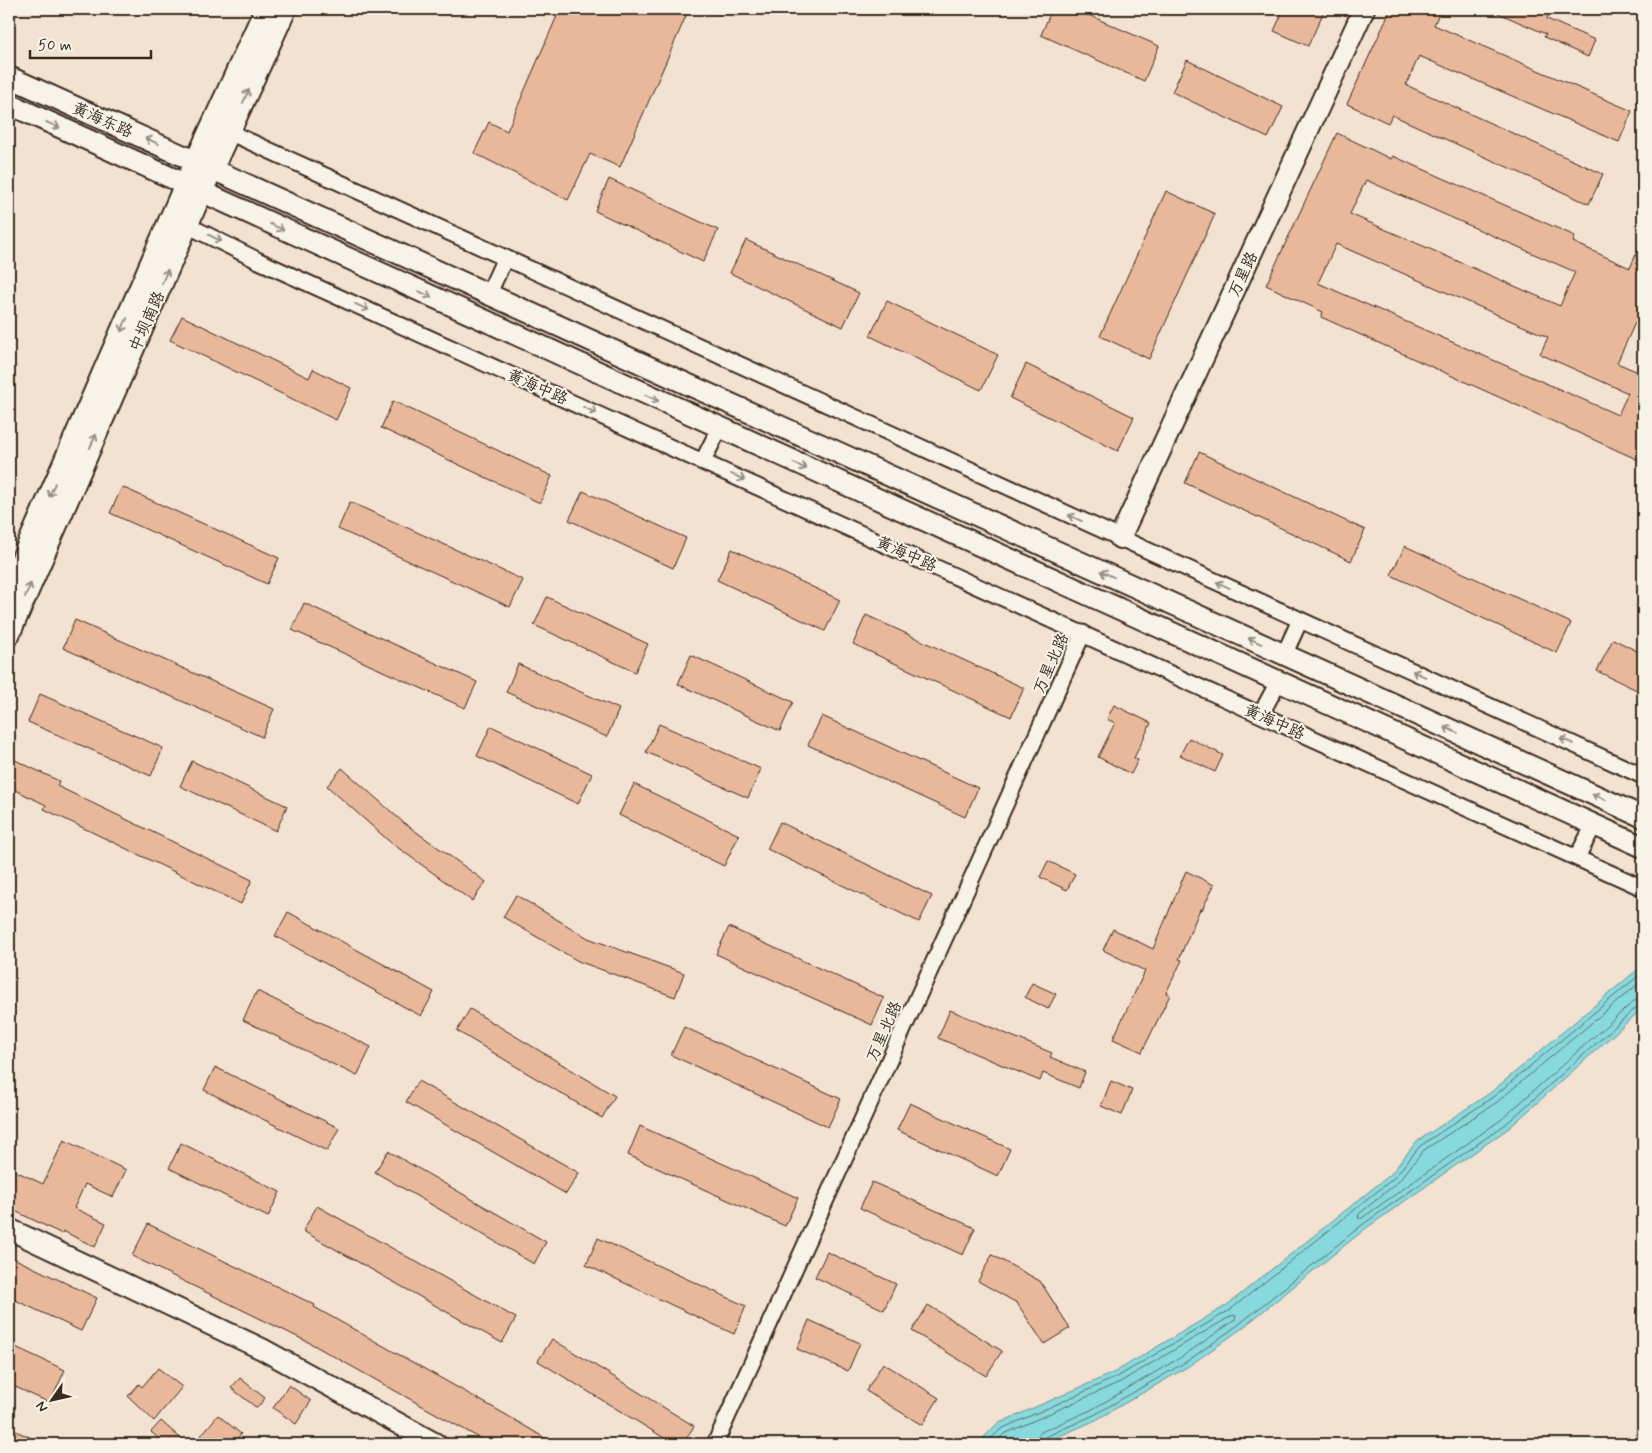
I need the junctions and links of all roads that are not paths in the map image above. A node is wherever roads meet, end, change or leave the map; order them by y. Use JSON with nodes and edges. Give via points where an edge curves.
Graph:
{"nodes":[{"id":1,"x":265,"y":9,"type":"edge"},
{"id":2,"x":286,"y":9,"type":"edge"},
{"id":3,"x":1364,"y":9,"type":"edge"},
{"id":4,"x":9,"y":77,"type":"edge"},
{"id":5,"x":9,"y":104,"type":"edge"},
{"id":6,"x":213,"y":125,"type":"junction"},
{"id":7,"x":205,"y":165,"type":"junction"},
{"id":8,"x":194,"y":188,"type":"junction"},
{"id":9,"x":179,"y":221,"type":"junction"},
{"id":10,"x":505,"y":258,"type":"junction"},
{"id":11,"x":488,"y":295,"type":"junction"},
{"id":12,"x":719,"y":429,"type":"junction"},
{"id":13,"x":703,"y":461,"type":"junction"},
{"id":14,"x":1120,"y":538,"type":"junction"},
{"id":15,"x":9,"y":588,"type":"edge"},
{"id":16,"x":1300,"y":620,"type":"junction"},
{"id":17,"x":1083,"y":633,"type":"junction"},
{"id":18,"x":9,"y":635,"type":"edge"},
{"id":19,"x":1284,"y":655,"type":"junction"},
{"id":20,"x":1278,"y":682,"type":"junction"},
{"id":21,"x":1261,"y":714,"type":"junction"},
{"id":22,"x":1643,"y":776,"type":"edge"},
{"id":23,"x":1643,"y":817,"type":"edge"},
{"id":24,"x":1594,"y":825,"type":"junction"},
{"id":25,"x":1643,"y":847,"type":"edge"},
{"id":26,"x":1577,"y":857,"type":"junction"},
{"id":27,"x":1643,"y":888,"type":"edge"},
{"id":28,"x":9,"y":1229,"type":"edge"},
{"id":29,"x":436,"y":1444,"type":"edge"},
{"id":30,"x":715,"y":1444,"type":"edge"}],
"edges":[{"from":1,"to":6,"type":"street","name":"中坝南路"},
{"from":7,"to":2,"type":"street","name":"中坝南路","one_way":true},
{"from":3,"to":14,"type":"street","name":"万星路"},
{"from":7,"to":4,"type":"street","name":"黄海东路","one_way":true},
{"from":5,"to":8,"type":"street","name":"黄海东路","one_way":true},
{"from":6,"to":7,"type":"street","name":"中坝南路"},
{"from":6,"to":10,"type":"street"},
{"from":7,"to":8,"type":"street","name":"中坝南路"},
{"from":7,"to":11,"type":"street"},
{"from":8,"to":9,"type":"street","name":"中坝南路"},
{"from":8,"to":12,"type":"street","one_way":true},
{"from":9,"to":13,"type":"street","name":"黄海中路","one_way":true,"via":[[259,261]]},
{"from":9,"to":15,"type":"street","name":"中坝南路","one_way":true},
{"from":18,"to":9,"type":"street","name":"中坝南路","one_way":true},
{"from":10,"to":11,"type":"street"},
{"from":14,"to":10,"type":"street","one_way":true},
{"from":19,"to":11,"type":"street","one_way":true},
{"from":12,"to":13,"type":"street"},
{"from":12,"to":20,"type":"street","one_way":true},
{"from":13,"to":17,"type":"street","name":"黄海中路","one_way":true},
{"from":16,"to":14,"type":"street","one_way":true},
{"from":16,"to":19,"type":"street"},
{"from":22,"to":16,"type":"street","one_way":true},
{"from":17,"to":21,"type":"street","name":"黄海中路"},
{"from":17,"to":30,"type":"street","name":"万星北路"},
{"from":23,"to":19,"type":"street","one_way":true},
{"from":20,"to":21,"type":"street"},
{"from":20,"to":24,"type":"street"},
{"from":21,"to":26,"type":"street","name":"黄海中路"},
{"from":24,"to":25,"type":"street"},
{"from":24,"to":26,"type":"street"},
{"from":26,"to":27,"type":"street","name":"黄海中路"},
{"from":28,"to":29,"type":"street","via":[[262,1349]]}]}
